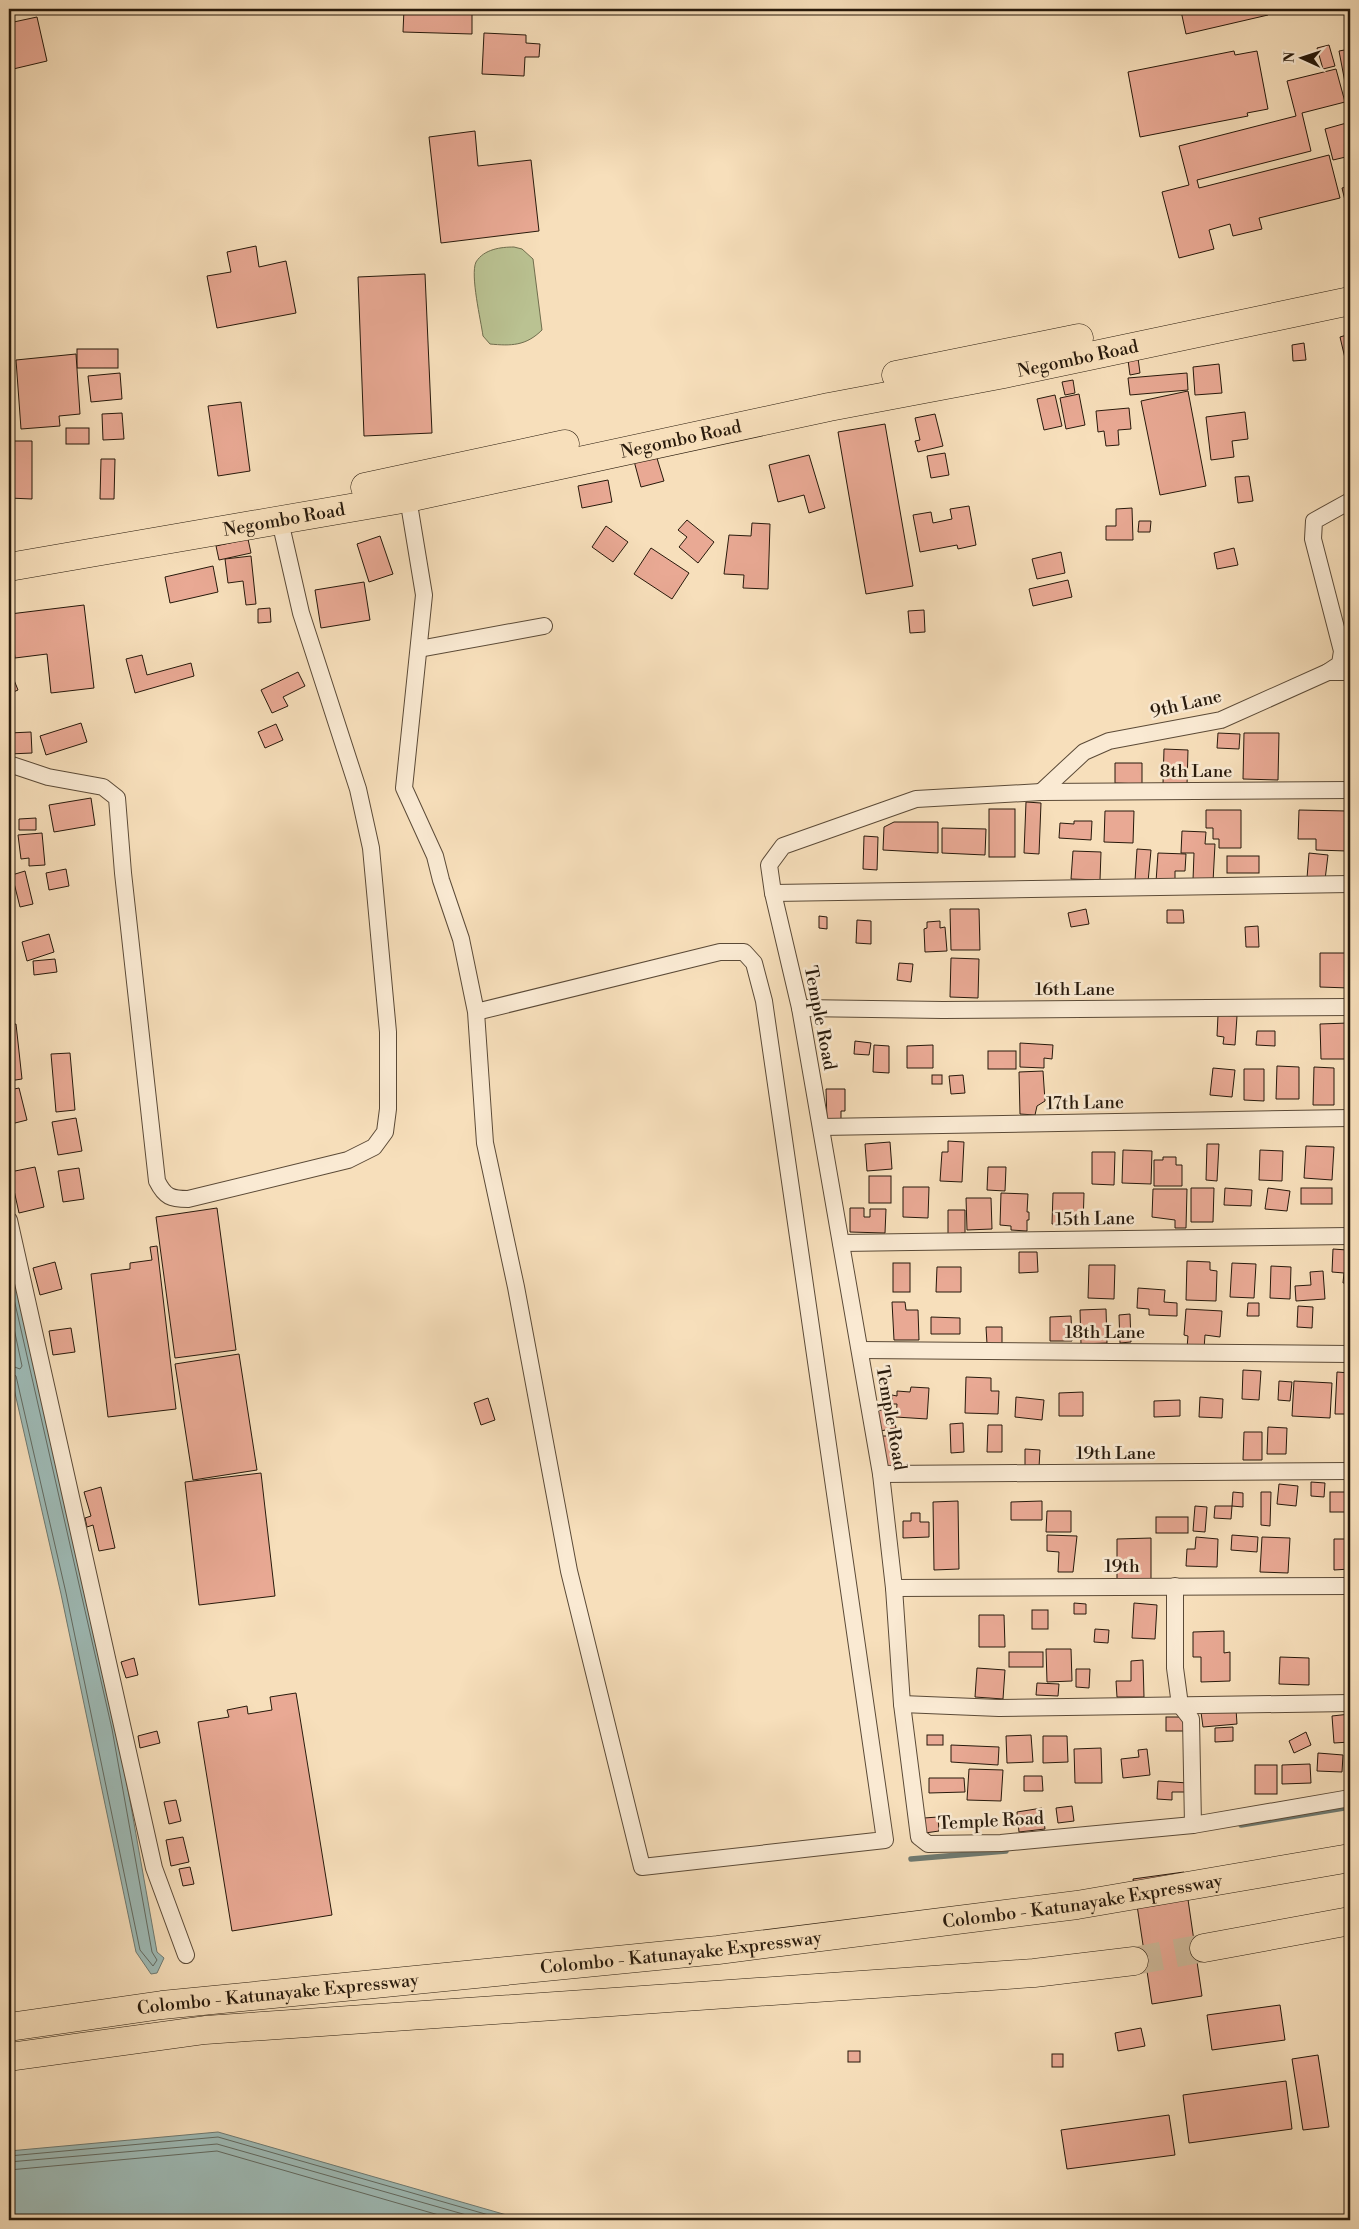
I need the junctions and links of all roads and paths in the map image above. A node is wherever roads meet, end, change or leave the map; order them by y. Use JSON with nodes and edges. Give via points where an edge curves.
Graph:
{"nodes":[{"id":1,"x":1350,"y":283,"type":"edge"},
{"id":2,"x":1350,"y":301,"type":"edge"},
{"id":3,"x":408,"y":498,"type":"junction"},
{"id":4,"x":1350,"y":501,"type":"edge"},
{"id":5,"x":280,"y":521,"type":"junction"},
{"id":6,"x":9,"y":549,"type":"edge"},
{"id":7,"x":9,"y":567,"type":"edge"},
{"id":8,"x":544,"y":626,"type":"dead end"},
{"id":9,"x":419,"y":649,"type":"junction"},
{"id":10,"x":1346,"y":649,"type":"edge"},
{"id":11,"x":1328,"y":672,"type":"junction"},
{"id":12,"x":1350,"y":672,"type":"edge"},
{"id":13,"x":9,"y":764,"type":"edge"},
{"id":14,"x":1350,"y":790,"type":"edge"},
{"id":15,"x":1042,"y":792,"type":"junction"},
{"id":16,"x":1350,"y":884,"type":"edge"},
{"id":17,"x":773,"y":893,"type":"junction"},
{"id":18,"x":1350,"y":1007,"type":"edge"},
{"id":19,"x":800,"y":1008,"type":"junction"},
{"id":20,"x":476,"y":1012,"type":"junction"},
{"id":21,"x":1350,"y":1118,"type":"edge"},
{"id":22,"x":821,"y":1127,"type":"junction"},
{"id":23,"x":9,"y":1220,"type":"edge"},
{"id":24,"x":1350,"y":1236,"type":"edge"},
{"id":25,"x":841,"y":1243,"type":"junction"},
{"id":26,"x":860,"y":1350,"type":"junction"},
{"id":27,"x":1350,"y":1354,"type":"edge"},
{"id":28,"x":1350,"y":1471,"type":"edge"},
{"id":29,"x":881,"y":1474,"type":"junction"},
{"id":30,"x":1175,"y":1586,"type":"junction"},
{"id":31,"x":1350,"y":1586,"type":"edge"},
{"id":32,"x":894,"y":1588,"type":"junction"},
{"id":33,"x":1350,"y":1703,"type":"edge"},
{"id":34,"x":902,"y":1704,"type":"junction"},
{"id":35,"x":1180,"y":1705,"type":"junction"},
{"id":36,"x":1350,"y":1798,"type":"edge"},
{"id":37,"x":1193,"y":1825,"type":"junction"},
{"id":38,"x":1350,"y":1858,"type":"edge"},
{"id":39,"x":1350,"y":1921,"type":"edge"},
{"id":40,"x":1204,"y":1948,"type":"tunnel mouth"},
{"id":41,"x":186,"y":1955,"type":"dead end"},
{"id":42,"x":1134,"y":1961,"type":"tunnel mouth"},
{"id":43,"x":9,"y":2026,"type":"edge"},
{"id":44,"x":9,"y":2057,"type":"edge"}],
"edges":[{"from":1,"to":6,"type":"highway","name":"Negombo Road","via":[[823,390],[404,480]]},
{"from":2,"to":3,"type":"highway","name":"Negombo Road","via":[[1004,374],[829,407]]},
{"from":3,"to":5,"type":"highway","name":"Negombo Road"},
{"from":3,"to":9,"type":"street","via":[[424,595]]},
{"from":4,"to":10,"type":"street","via":[[1314,521],[1313,539]]},
{"from":5,"to":7,"type":"highway","name":"Negombo Road"},
{"from":5,"to":13,"type":"street","via":[[301,613],[358,789],[371,848],[388,1032],[388,1109],[385,1132],[374,1147],[348,1160],[188,1199],[164,1194],[157,1181],[117,798],[103,787],[48,777]]},
{"from":8,"to":9,"type":"street"},
{"from":9,"to":20,"type":"street","via":[[404,788],[435,856],[461,939]]},
{"from":10,"to":11,"type":"street","via":[[1340,664]]},
{"from":11,"to":12,"type":"street","name":"9th Lane"},
{"from":11,"to":15,"type":"street","name":"9th Lane","via":[[1221,720],[1108,740],[1084,752]]},
{"from":14,"to":15,"type":"street","name":"8th Lane"},
{"from":15,"to":17,"type":"street","name":"Temple Road","via":[[916,800],[783,846],[769,864]]},
{"from":16,"to":17,"type":"street"},
{"from":17,"to":19,"type":"street","name":"Temple Road"},
{"from":18,"to":19,"type":"street","name":"16th Lane"},
{"from":19,"to":22,"type":"street","name":"Temple Road"},
{"from":20,"to":20,"type":"street","via":[[485,1143],[516,1287],[569,1571],[642,1867],[885,1840],[765,1011],[754,963],[744,952],[720,952]]},
{"from":21,"to":22,"type":"street","name":"17th Lane"},
{"from":22,"to":25,"type":"street","name":"Temple Road"},
{"from":23,"to":41,"type":"street","via":[[154,1868]]},
{"from":24,"to":25,"type":"street","name":"15th Lane"},
{"from":25,"to":26,"type":"street","name":"Temple Road"},
{"from":26,"to":27,"type":"street","name":"18th Lane"},
{"from":26,"to":29,"type":"street","name":"Temple Road"},
{"from":28,"to":29,"type":"street","name":"19th Lane"},
{"from":29,"to":32,"type":"street","name":"Temple Road"},
{"from":30,"to":31,"type":"street","name":"19th"},
{"from":30,"to":32,"type":"street","name":"19th"},
{"from":30,"to":35,"type":"street","via":[[1175,1668]]},
{"from":32,"to":34,"type":"street","name":"Temple Road"},
{"from":33,"to":35,"type":"street"},
{"from":34,"to":35,"type":"street","via":[[999,1708]]},
{"from":34,"to":37,"type":"street","name":"Temple Road","via":[[918,1837],[928,1844],[1001,1844]]},
{"from":35,"to":37,"type":"street","via":[[1191,1719]]},
{"from":36,"to":37,"type":"street","name":"Temple Road"},
{"from":38,"to":43,"type":"highway","name":"Colombo - Katunayake Expressway","via":[[1077,1905],[718,1950],[162,2005]]},
{"from":39,"to":40,"type":"highway"},
{"from":42,"to":44,"type":"highway","name":"Colombo - Katunayake Expressway","via":[[1034,1973],[205,2030]]}]}
